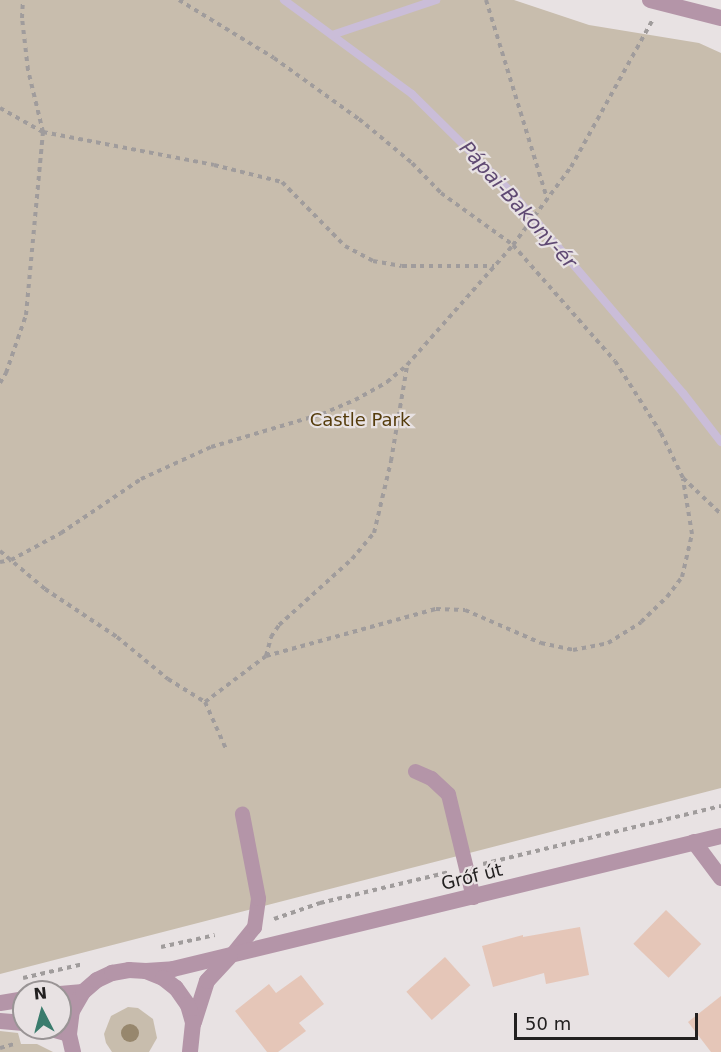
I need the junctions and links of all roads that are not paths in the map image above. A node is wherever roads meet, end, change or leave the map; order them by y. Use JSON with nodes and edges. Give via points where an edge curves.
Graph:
{"nodes":[{"id":1,"x":653,"y":1,"type":"edge"},
{"id":2,"x":716,"y":11,"type":"edge"},
{"id":3,"x":415,"y":771,"type":"dead end"},
{"id":4,"x":242,"y":814,"type":"dead end"},
{"id":5,"x":721,"y":836,"type":"edge"},
{"id":6,"x":694,"y":843,"type":"junction"},
{"id":7,"x":721,"y":878,"type":"edge"},
{"id":8,"x":473,"y":897,"type":"junction"},
{"id":9,"x":232,"y":954,"type":"junction"},
{"id":10,"x":146,"y":971,"type":"junction"},
{"id":11,"x":83,"y":992,"type":"junction"},
{"id":12,"x":72,"y":993,"type":"edge"},
{"id":13,"x":72,"y":1011,"type":"edge"},
{"id":14,"x":193,"y":1023,"type":"junction"},
{"id":15,"x":194,"y":1049,"type":"edge"}],
"edges":[{"from":1,"to":2,"type":"street"},
{"from":3,"to":8,"type":"lane","via":[[431,778],[448,794]]},
{"from":4,"to":9,"type":"lane","via":[[258,898],[254,927]]},
{"from":5,"to":6,"type":"street","name":"Gróf út"},
{"from":6,"to":7,"type":"street"},
{"from":6,"to":8,"type":"street","name":"Gróf út"},
{"from":8,"to":9,"type":"street","name":"Gróf út"},
{"from":9,"to":10,"type":"street","name":"Gróf út","via":[[173,969]]},
{"from":9,"to":14,"type":"street","via":[[207,981]]},
{"from":10,"to":11,"type":"street","name":"Gróf út","via":[[112,973]]},
{"from":10,"to":14,"type":"street","via":[[176,988],[188,1005]]},
{"from":11,"to":12,"type":"street","name":"Gróf út"},
{"from":11,"to":13,"type":"street"},
{"from":14,"to":15,"type":"street"}]}
